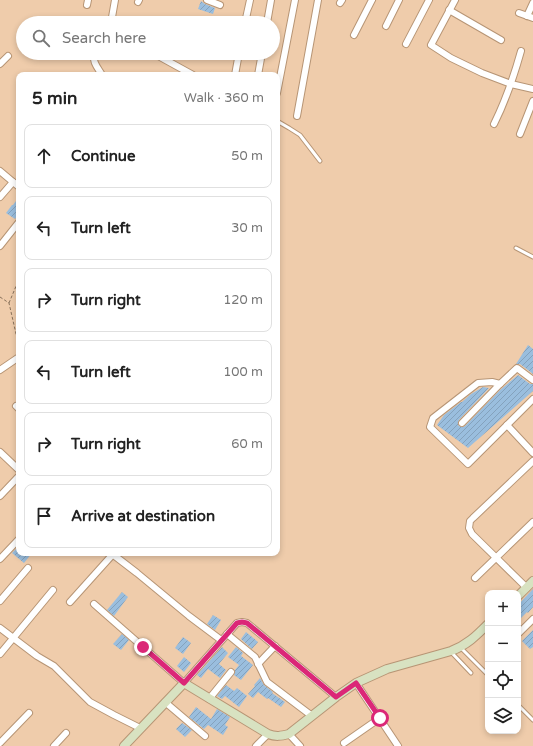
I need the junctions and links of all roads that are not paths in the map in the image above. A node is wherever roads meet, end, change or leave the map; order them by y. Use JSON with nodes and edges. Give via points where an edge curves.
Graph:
{"nodes":[{"id":1,"x":115,"y":0,"type":"edge"},
{"id":2,"x":206,"y":0,"type":"edge"},
{"id":3,"x":250,"y":0,"type":"edge"},
{"id":4,"x":271,"y":0,"type":"edge"},
{"id":5,"x":295,"y":0,"type":"edge"},
{"id":6,"x":318,"y":0,"type":"edge"},
{"id":7,"x":372,"y":0,"type":"edge"},
{"id":8,"x":399,"y":0,"type":"edge"},
{"id":9,"x":428,"y":0,"type":"edge"},
{"id":10,"x":455,"y":0,"type":"edge"},
{"id":11,"x":533,"y":3,"type":"edge"},
{"id":12,"x":220,"y":5,"type":"dead end"},
{"id":13,"x":449,"y":10,"type":"junction"},
{"id":14,"x":519,"y":13,"type":"dead end"},
{"id":15,"x":112,"y":16,"type":"edge"},
{"id":16,"x":247,"y":16,"type":"edge"},
{"id":17,"x":268,"y":16,"type":"edge"},
{"id":18,"x":530,"y":17,"type":"edge"},
{"id":19,"x":386,"y":26,"type":"dead end"},
{"id":20,"x":354,"y":35,"type":"dead end"},
{"id":21,"x":501,"y":40,"type":"dead end"},
{"id":22,"x":406,"y":44,"type":"dead end"},
{"id":23,"x":521,"y":51,"type":"dead end"},
{"id":24,"x":8,"y":56,"type":"dead end"},
{"id":25,"x":94,"y":60,"type":"edge"},
{"id":26,"x":166,"y":60,"type":"edge"},
{"id":27,"x":238,"y":60,"type":"edge"},
{"id":28,"x":261,"y":60,"type":"edge"},
{"id":29,"x":0,"y":64,"type":"edge"},
{"id":30,"x":100,"y":72,"type":"edge"},
{"id":31,"x":188,"y":72,"type":"edge"},
{"id":32,"x":236,"y":72,"type":"edge"},
{"id":33,"x":259,"y":72,"type":"edge"},
{"id":34,"x":280,"y":78,"type":"edge"},
{"id":35,"x":511,"y":84,"type":"junction"},
{"id":36,"x":533,"y":89,"type":"edge"},
{"id":37,"x":533,"y":101,"type":"edge"},
{"id":38,"x":297,"y":116,"type":"dead end"},
{"id":39,"x":280,"y":123,"type":"edge"},
{"id":40,"x":494,"y":124,"type":"dead end"},
{"id":41,"x":520,"y":134,"type":"dead end"},
{"id":42,"x":320,"y":161,"type":"dead end"},
{"id":43,"x":0,"y":171,"type":"edge"},
{"id":44,"x":13,"y":182,"type":"junction"},
{"id":45,"x":16,"y":184,"type":"edge"},
{"id":46,"x":0,"y":197,"type":"edge"},
{"id":47,"x":16,"y":226,"type":"edge"},
{"id":48,"x":0,"y":246,"type":"edge"},
{"id":49,"x":516,"y":248,"type":"dead end"},
{"id":50,"x":533,"y":256,"type":"edge"},
{"id":51,"x":16,"y":359,"type":"edge"},
{"id":52,"x":0,"y":370,"type":"edge"},
{"id":53,"x":533,"y":380,"type":"edge"},
{"id":54,"x":500,"y":384,"type":"junction"},
{"id":55,"x":533,"y":399,"type":"edge"},
{"id":56,"x":462,"y":423,"type":"dead end"},
{"id":57,"x":507,"y":425,"type":"junction"},
{"id":58,"x":0,"y":452,"type":"edge"},
{"id":59,"x":533,"y":453,"type":"edge"},
{"id":60,"x":533,"y":461,"type":"edge"},
{"id":61,"x":16,"y":467,"type":"edge"},
{"id":62,"x":16,"y":479,"type":"edge"},
{"id":63,"x":0,"y":496,"type":"edge"},
{"id":64,"x":533,"y":522,"type":"edge"},
{"id":65,"x":16,"y":542,"type":"edge"},
{"id":66,"x":111,"y":556,"type":"edge"},
{"id":67,"x":116,"y":556,"type":"edge"},
{"id":68,"x":496,"y":557,"type":"junction"},
{"id":69,"x":0,"y":558,"type":"edge"},
{"id":70,"x":28,"y":568,"type":"dead end"},
{"id":71,"x":475,"y":578,"type":"dead end"},
{"id":72,"x":533,"y":581,"type":"edge"},
{"id":73,"x":527,"y":588,"type":"junction"},
{"id":74,"x":53,"y":590,"type":"dead end"},
{"id":75,"x":521,"y":593,"type":"edge"},
{"id":76,"x":0,"y":601,"type":"edge"},
{"id":77,"x":70,"y":602,"type":"dead end"},
{"id":78,"x":94,"y":604,"type":"dead end"},
{"id":79,"x":533,"y":620,"type":"edge"},
{"id":80,"x":486,"y":626,"type":"edge"},
{"id":81,"x":0,"y":628,"type":"edge"},
{"id":82,"x":521,"y":631,"type":"edge"},
{"id":83,"x":227,"y":634,"type":"junction"},
{"id":84,"x":14,"y":638,"type":"junction"},
{"id":85,"x":221,"y":640,"type":"junction"},
{"id":86,"x":275,"y":646,"type":"junction"},
{"id":87,"x":460,"y":648,"type":"junction"},
{"id":88,"x":451,"y":651,"type":"junction"},
{"id":89,"x":0,"y":654,"type":"edge"},
{"id":90,"x":258,"y":664,"type":"junction"},
{"id":91,"x":231,"y":672,"type":"dead end"},
{"id":92,"x":485,"y":672,"type":"edge"},
{"id":93,"x":471,"y":673,"type":"dead end"},
{"id":94,"x":184,"y":683,"type":"junction"},
{"id":95,"x":356,"y":683,"type":"junction"},
{"id":96,"x":336,"y":697,"type":"junction"},
{"id":97,"x":209,"y":699,"type":"junction"},
{"id":98,"x":165,"y":702,"type":"junction"},
{"id":99,"x":521,"y":708,"type":"edge"},
{"id":100,"x":29,"y":713,"type":"dead end"},
{"id":101,"x":312,"y":716,"type":"junction"},
{"id":102,"x":380,"y":718,"type":"junction"},
{"id":103,"x":533,"y":720,"type":"edge"},
{"id":104,"x":140,"y":728,"type":"junction"},
{"id":105,"x":66,"y":733,"type":"dead end"},
{"id":106,"x":268,"y":734,"type":"junction"},
{"id":107,"x":289,"y":734,"type":"junction"},
{"id":108,"x":205,"y":736,"type":"dead end"},
{"id":109,"x":0,"y":743,"type":"edge"},
{"id":110,"x":344,"y":743,"type":"dead end"},
{"id":111,"x":396,"y":745,"type":"edge"},
{"id":112,"x":54,"y":746,"type":"edge"},
{"id":113,"x":124,"y":746,"type":"edge"},
{"id":114,"x":256,"y":746,"type":"edge"},
{"id":115,"x":300,"y":746,"type":"edge"}],
"edges":[{"from":1,"to":15,"type":"street"},
{"from":2,"to":12,"type":"street"},
{"from":3,"to":16,"type":"street"},
{"from":4,"to":17,"type":"street"},
{"from":5,"to":34,"type":"street"},
{"from":6,"to":38,"type":"street"},
{"from":7,"to":20,"type":"street"},
{"from":8,"to":19,"type":"street"},
{"from":9,"to":22,"type":"street"},
{"from":10,"to":13,"type":"street"},
{"from":11,"to":18,"type":"street"},
{"from":13,"to":21,"type":"street"},
{"from":13,"to":35,"type":"street","via":[[431,45],[451,58]]},
{"from":14,"to":18,"type":"street"},
{"from":23,"to":35,"type":"street"},
{"from":24,"to":29,"type":"street"},
{"from":25,"to":30,"type":"street"},
{"from":26,"to":31,"type":"street"},
{"from":27,"to":32,"type":"street"},
{"from":28,"to":33,"type":"street"},
{"from":35,"to":36,"type":"street"},
{"from":35,"to":40,"type":"street"},
{"from":37,"to":41,"type":"street"},
{"from":39,"to":42,"type":"lane","via":[[300,135]]},
{"from":43,"to":44,"type":"street"},
{"from":44,"to":45,"type":"street"},
{"from":44,"to":46,"type":"street"},
{"from":47,"to":48,"type":"street"},
{"from":49,"to":50,"type":"lane"},
{"from":51,"to":52,"type":"street"},
{"from":53,"to":54,"type":"street","via":[[517,368]]},
{"from":54,"to":56,"type":"street"},
{"from":54,"to":57,"type":"street","via":[[478,383],[432,418],[430,427],[468,464]]},
{"from":55,"to":57,"type":"street"},
{"from":57,"to":59,"type":"street"},
{"from":58,"to":61,"type":"street"},
{"from":60,"to":68,"type":"street","via":[[470,522],[472,534]]},
{"from":62,"to":63,"type":"street"},
{"from":64,"to":68,"type":"street"},
{"from":65,"to":69,"type":"street"},
{"from":66,"to":77,"type":"street"},
{"from":67,"to":85,"type":"street"},
{"from":68,"to":71,"type":"street"},
{"from":68,"to":73,"type":"street"},
{"from":70,"to":76,"type":"street"},
{"from":72,"to":73,"type":"street"},
{"from":73,"to":75,"type":"street"},
{"from":74,"to":84,"type":"street"},
{"from":78,"to":94,"type":"street"},
{"from":79,"to":82,"type":"street"},
{"from":80,"to":87,"type":"street"},
{"from":81,"to":84,"type":"street"},
{"from":83,"to":85,"type":"street"},
{"from":83,"to":86,"type":"street","via":[[237,623],[247,623]]},
{"from":83,"to":90,"type":"street","via":[[255,657]]},
{"from":84,"to":89,"type":"street"},
{"from":84,"to":104,"type":"street","via":[[54,666],[90,702]]},
{"from":85,"to":94,"type":"street"},
{"from":86,"to":90,"type":"street"},
{"from":86,"to":96,"type":"street"},
{"from":87,"to":88,"type":"street"},
{"from":87,"to":92,"type":"lane"},
{"from":88,"to":93,"type":"lane"},
{"from":88,"to":95,"type":"street","via":[[387,669]]},
{"from":90,"to":101,"type":"street","via":[[267,682]]},
{"from":91,"to":97,"type":"street"},
{"from":94,"to":97,"type":"street"},
{"from":94,"to":98,"type":"street"},
{"from":95,"to":96,"type":"street"},
{"from":95,"to":102,"type":"street"},
{"from":96,"to":101,"type":"street"},
{"from":97,"to":106,"type":"street"},
{"from":98,"to":104,"type":"street"},
{"from":98,"to":108,"type":"street"},
{"from":99,"to":103,"type":"lane"},
{"from":100,"to":109,"type":"street"},
{"from":101,"to":107,"type":"street"},
{"from":102,"to":110,"type":"street"},
{"from":102,"to":111,"type":"street"},
{"from":104,"to":113,"type":"street"},
{"from":105,"to":112,"type":"street"},
{"from":106,"to":107,"type":"street"},
{"from":106,"to":114,"type":"street"},
{"from":107,"to":115,"type":"street"}]}
